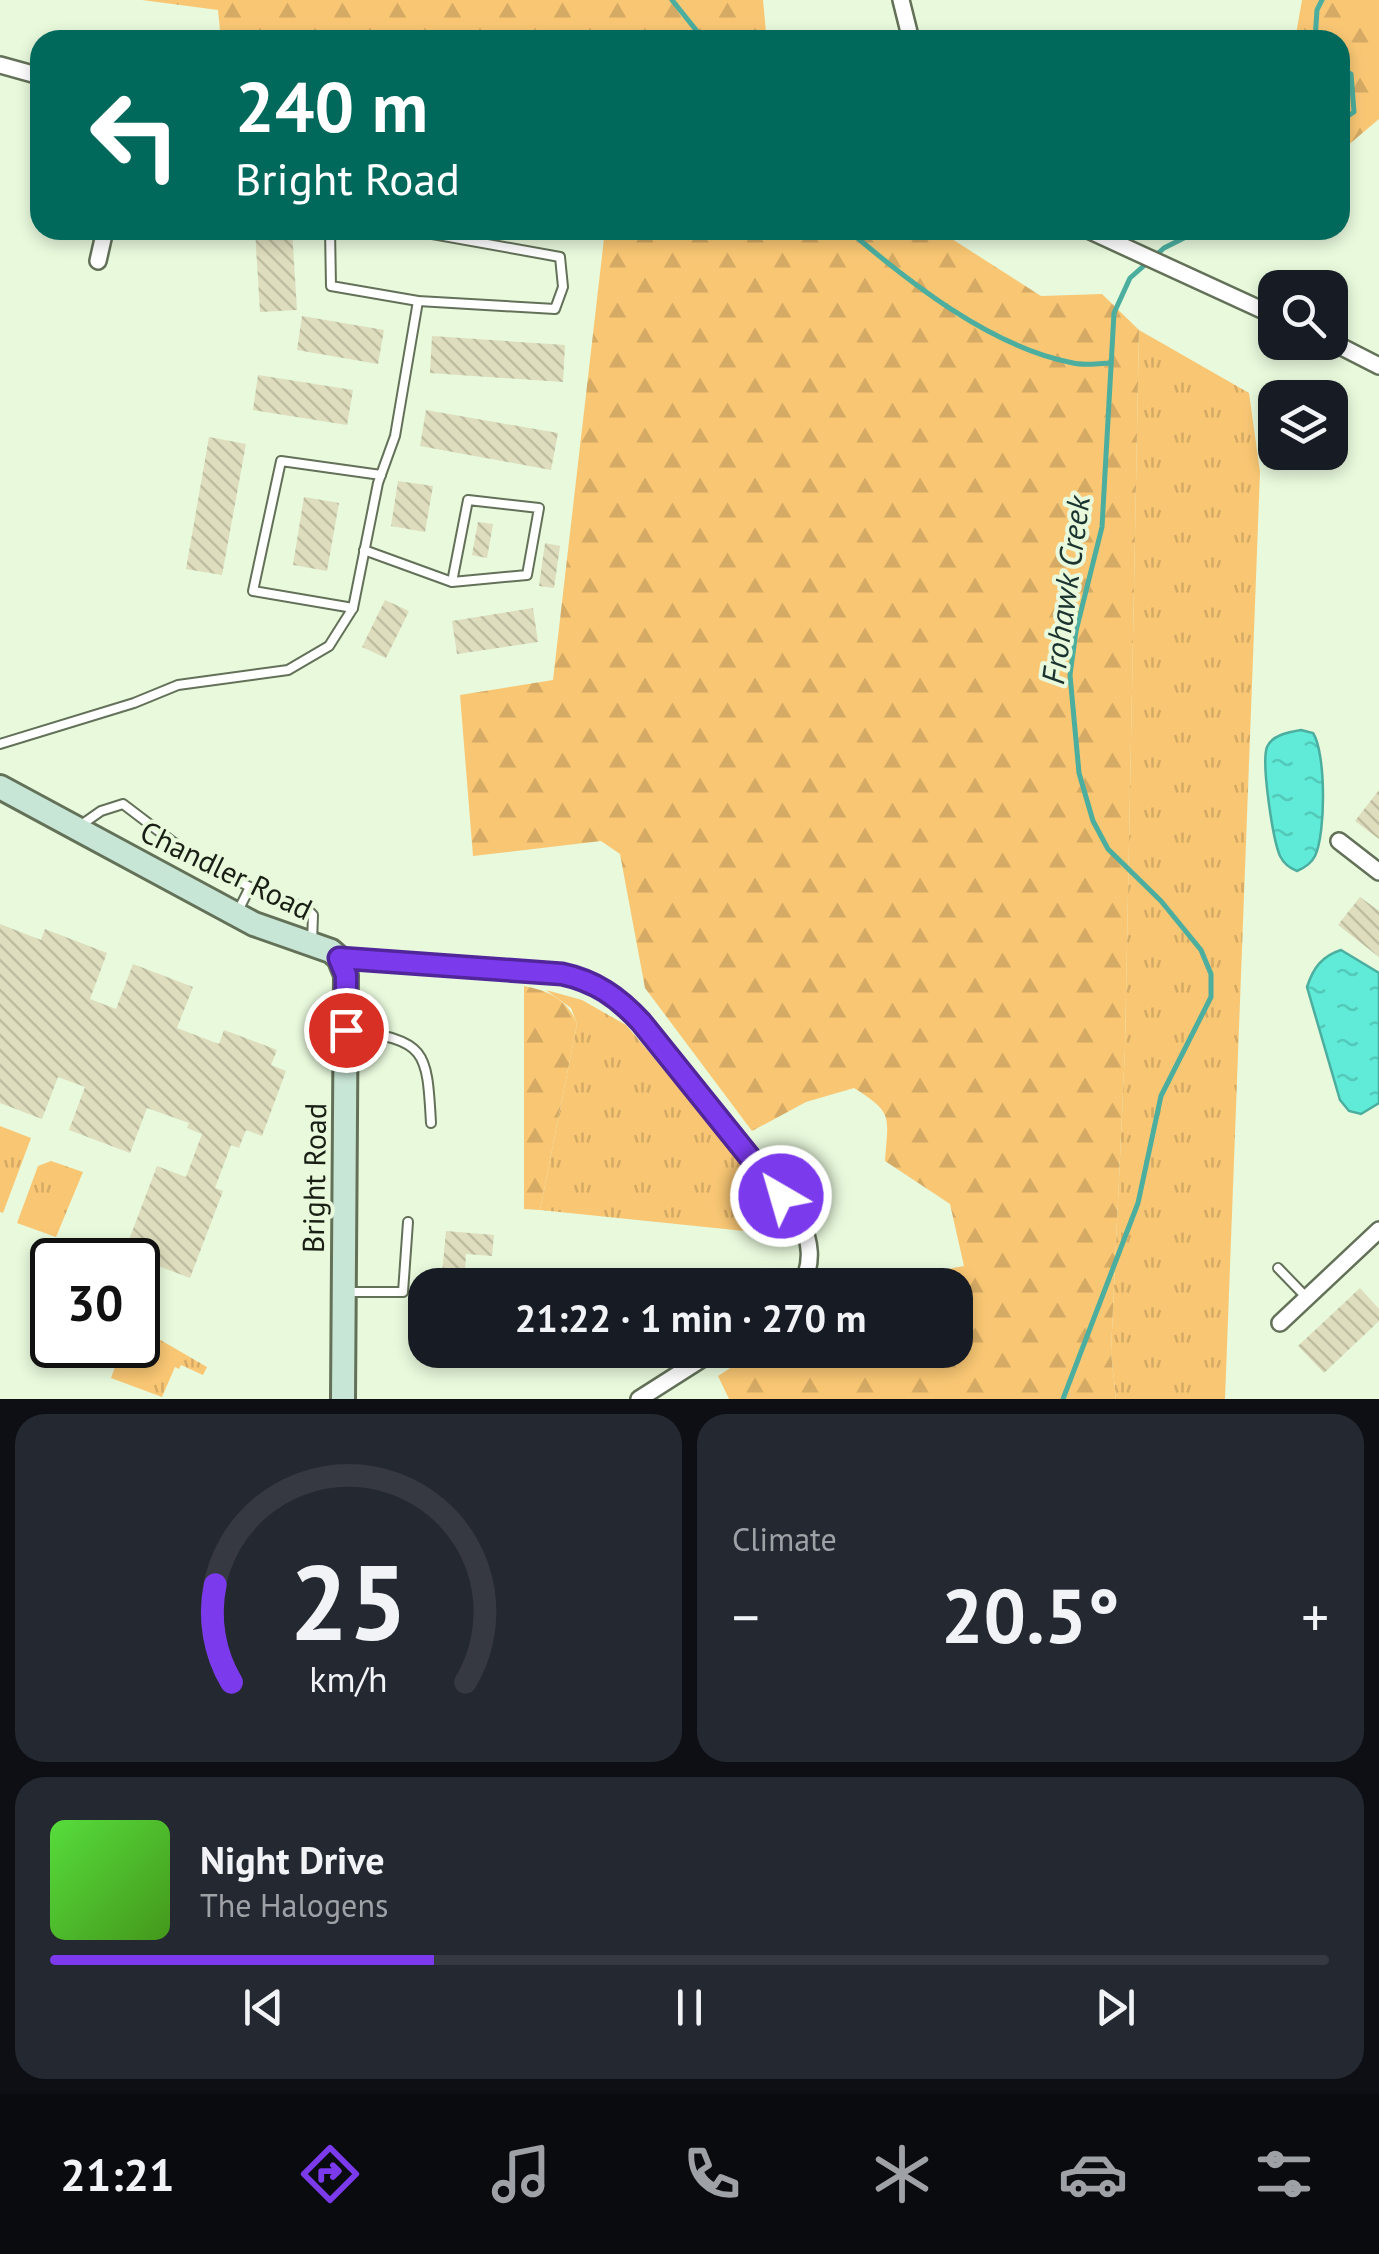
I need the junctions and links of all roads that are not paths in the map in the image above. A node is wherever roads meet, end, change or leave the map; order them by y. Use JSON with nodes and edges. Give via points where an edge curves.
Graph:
{"nodes":[{"id":1,"x":901,"y":0,"type":"edge"},
{"id":2,"x":908,"y":30,"type":"edge"},
{"id":3,"x":0,"y":65,"type":"edge"},
{"id":4,"x":30,"y":73,"type":"edge"},
{"id":5,"x":103,"y":240,"type":"edge"},
{"id":6,"x":330,"y":240,"type":"edge"},
{"id":7,"x":466,"y":240,"type":"edge"},
{"id":8,"x":1112,"y":240,"type":"edge"},
{"id":9,"x":98,"y":261,"type":"dead end"},
{"id":10,"x":418,"y":301,"type":"junction"},
{"id":11,"x":1258,"y":308,"type":"edge"},
{"id":12,"x":1348,"y":351,"type":"edge"},
{"id":13,"x":1379,"y":366,"type":"edge"},
{"id":14,"x":382,"y":475,"type":"junction"},
{"id":15,"x":364,"y":550,"type":"junction"},
{"id":16,"x":452,"y":582,"type":"junction"},
{"id":17,"x":353,"y":608,"type":"junction"},
{"id":18,"x":0,"y":744,"type":"edge"},
{"id":19,"x":0,"y":788,"type":"edge"},
{"id":20,"x":77,"y":829,"type":"junction"},
{"id":21,"x":1339,"y":841,"type":"dead end"},
{"id":22,"x":1379,"y":872,"type":"edge"},
{"id":23,"x":250,"y":887,"type":"junction"},
{"id":24,"x":236,"y":915,"type":"junction"},
{"id":25,"x":312,"y":946,"type":"junction"},
{"id":26,"x":339,"y":958,"type":"junction"},
{"id":27,"x":346,"y":1030,"type":"junction"},
{"id":28,"x":431,"y":1122,"type":"dead end"},
{"id":29,"x":408,"y":1222,"type":"dead end"},
{"id":30,"x":1379,"y":1230,"type":"edge"},
{"id":31,"x":809,"y":1268,"type":"edge"},
{"id":32,"x":1278,"y":1268,"type":"dead end"},
{"id":33,"x":344,"y":1292,"type":"junction"},
{"id":34,"x":1307,"y":1298,"type":"junction"},
{"id":35,"x":1280,"y":1323,"type":"dead end"},
{"id":36,"x":688,"y":1368,"type":"edge"},
{"id":37,"x":342,"y":1399,"type":"edge"},
{"id":38,"x":639,"y":1399,"type":"edge"}],
"edges":[{"from":1,"to":2,"type":"street"},
{"from":3,"to":4,"type":"street"},
{"from":5,"to":9,"type":"street"},
{"from":6,"to":10,"type":"lane","via":[[331,286]]},
{"from":7,"to":10,"type":"lane","via":[[560,257],[563,287],[556,309]]},
{"from":8,"to":11,"type":"street"},
{"from":10,"to":14,"type":"lane"},
{"from":12,"to":13,"type":"street"},
{"from":14,"to":15,"type":"lane"},
{"from":14,"to":17,"type":"lane","via":[[280,461],[253,591]]},
{"from":15,"to":16,"type":"lane"},
{"from":15,"to":17,"type":"lane"},
{"from":16,"to":16,"type":"lane","via":[[468,500],[539,508],[527,575]]},
{"from":17,"to":18,"type":"lane","via":[[329,646],[288,670],[178,685]]},
{"from":19,"to":20,"type":"street","name":"Chandler Road"},
{"from":20,"to":23,"type":"lane","via":[[124,804],[198,861]]},
{"from":20,"to":24,"type":"street","name":"Chandler Road"},
{"from":21,"to":22,"type":"street"},
{"from":23,"to":24,"type":"lane"},
{"from":23,"to":25,"type":"lane","via":[[306,908],[313,915]]},
{"from":24,"to":25,"type":"street","name":"Chandler Road"},
{"from":25,"to":26,"type":"street","name":"Chandler Road"},
{"from":26,"to":27,"type":"street","name":"Bright Road","via":[[346,975]]},
{"from":26,"to":31,"type":"street","name":"Chandler Road","via":[[562,974],[617,998],[800,1220]]},
{"from":27,"to":28,"type":"lane","via":[[399,1038],[422,1057]]},
{"from":27,"to":33,"type":"street","name":"Bright Road"},
{"from":29,"to":33,"type":"lane","via":[[403,1292]]},
{"from":30,"to":34,"type":"street"},
{"from":32,"to":34,"type":"lane"},
{"from":33,"to":37,"type":"street","name":"Bright Road"},
{"from":34,"to":35,"type":"street"},
{"from":36,"to":38,"type":"street"}]}
